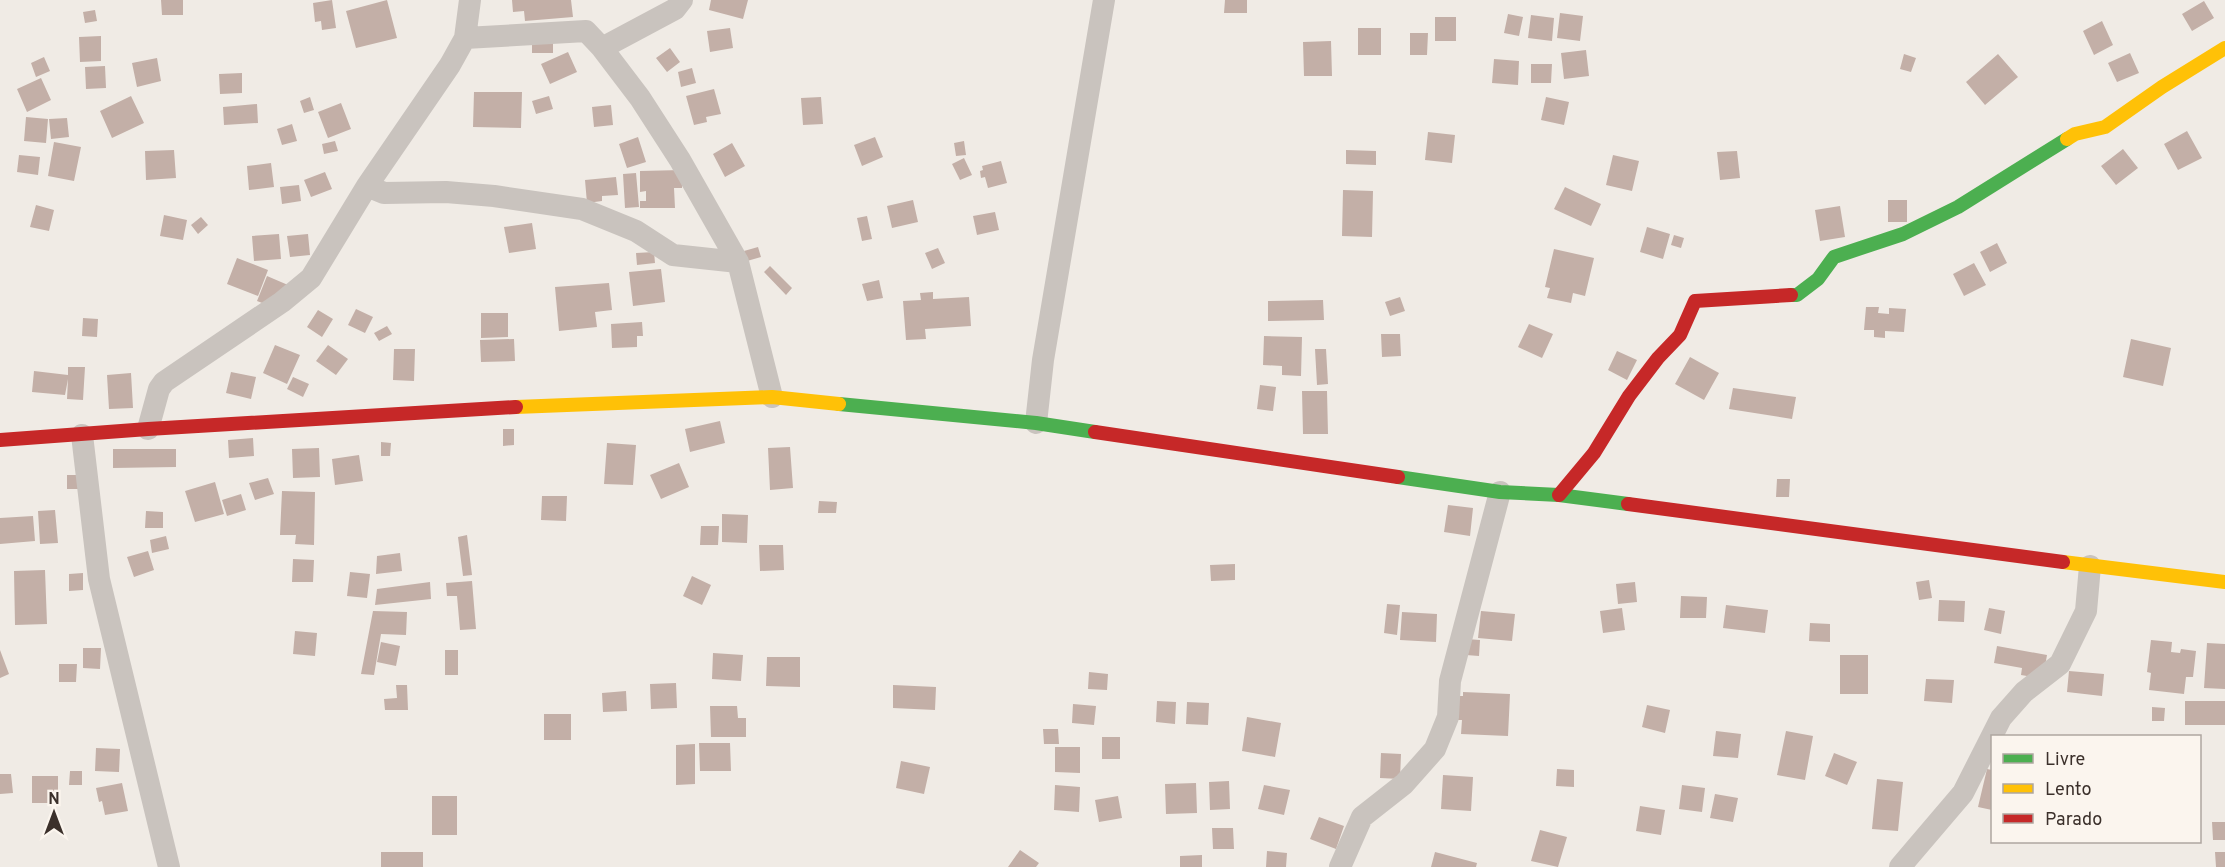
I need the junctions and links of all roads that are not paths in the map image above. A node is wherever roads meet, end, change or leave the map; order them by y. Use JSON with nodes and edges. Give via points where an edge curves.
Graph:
{"nodes":[{"id":1,"x":470,"y":0,"type":"edge"},
{"id":2,"x":682,"y":0,"type":"edge"},
{"id":3,"x":1104,"y":0,"type":"edge"},
{"id":4,"x":465,"y":38,"type":"junction"},
{"id":5,"x":602,"y":48,"type":"junction"},
{"id":6,"x":2225,"y":48,"type":"edge"},
{"id":7,"x":367,"y":186,"type":"junction"},
{"id":8,"x":738,"y":262,"type":"junction"},
{"id":9,"x":772,"y":397,"type":"junction"},
{"id":10,"x":1036,"y":423,"type":"junction"},
{"id":11,"x":148,"y":429,"type":"junction"},
{"id":12,"x":81,"y":435,"type":"junction"},
{"id":13,"x":0,"y":441,"type":"edge"},
{"id":14,"x":1500,"y":492,"type":"junction"},
{"id":15,"x":1559,"y":495,"type":"junction"},
{"id":16,"x":2090,"y":566,"type":"junction"},
{"id":17,"x":2225,"y":582,"type":"edge"},
{"id":18,"x":1992,"y":735,"type":"edge"},
{"id":19,"x":1991,"y":738,"type":"edge"},
{"id":20,"x":169,"y":867,"type":"edge"},
{"id":21,"x":1340,"y":867,"type":"edge"},
{"id":22,"x":1900,"y":867,"type":"edge"}],
"edges":[{"from":1,"to":4,"type":"street"},
{"from":2,"to":5,"type":"street","via":[[675,9]]},
{"from":3,"to":10,"type":"street","via":[[1043,360]]},
{"from":4,"to":5,"type":"street","via":[[586,31]]},
{"from":4,"to":7,"type":"street"},
{"from":5,"to":8,"type":"street","via":[[681,159]]},
{"from":6,"to":15,"type":"street","via":[[2106,127],[2075,134],[1958,207],[1903,234],[1834,257],[1818,279],[1797,295],[1695,301],[1680,335],[1629,396],[1594,453]]},
{"from":7,"to":8,"type":"street","via":[[384,193],[446,192],[582,209],[636,231],[673,255]]},
{"from":7,"to":11,"type":"street","via":[[311,278],[274,308],[164,382]]},
{"from":8,"to":9,"type":"street"},
{"from":9,"to":10,"type":"street"},
{"from":9,"to":11,"type":"street","via":[[593,403]]},
{"from":10,"to":14,"type":"street"},
{"from":11,"to":12,"type":"street"},
{"from":12,"to":13,"type":"street"},
{"from":12,"to":20,"type":"street","via":[[99,579]]},
{"from":14,"to":15,"type":"street"},
{"from":14,"to":21,"type":"street","via":[[1450,681],[1448,717],[1435,749],[1404,784],[1362,816]]},
{"from":15,"to":16,"type":"street"},
{"from":16,"to":17,"type":"street"},
{"from":16,"to":18,"type":"street","via":[[2086,611],[2060,664],[2024,692],[2001,718]]},
{"from":19,"to":22,"type":"street","via":[[1963,793]]}]}
